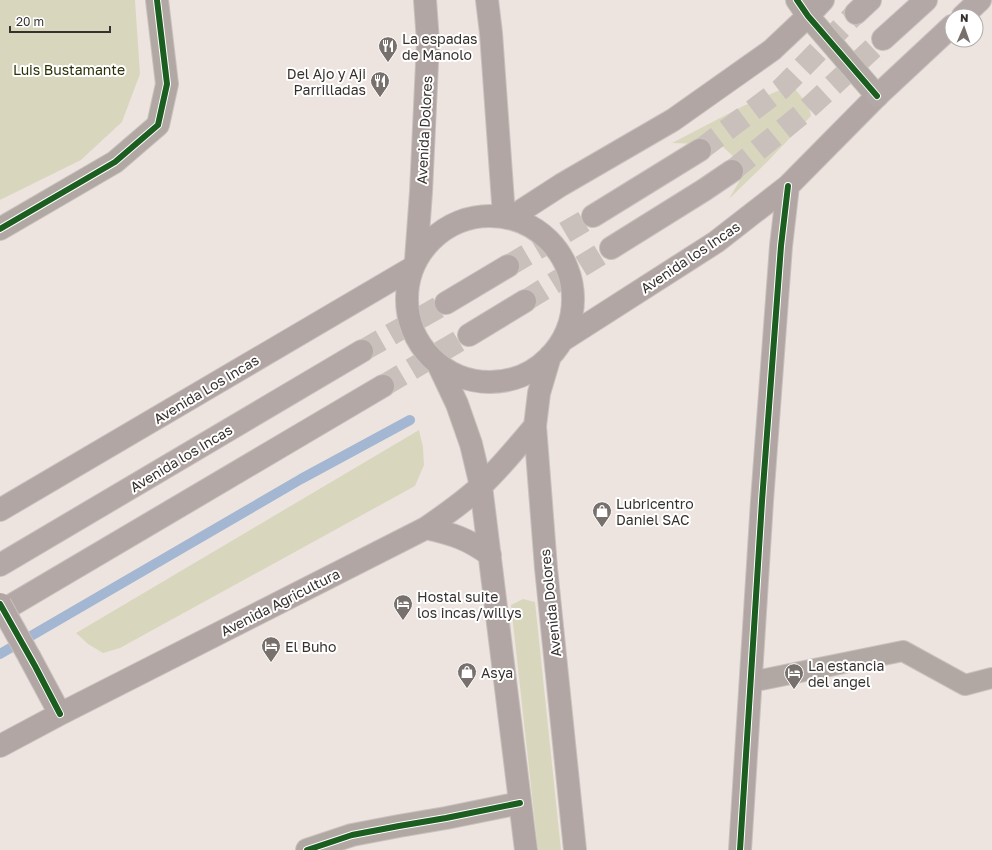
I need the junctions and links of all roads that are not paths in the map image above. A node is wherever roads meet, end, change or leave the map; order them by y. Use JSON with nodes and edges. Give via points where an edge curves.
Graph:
{"nodes":[{"id":1,"x":157,"y":0,"type":"edge"},
{"id":2,"x":425,"y":0,"type":"edge"},
{"id":3,"x":487,"y":0,"type":"edge"},
{"id":4,"x":823,"y":0,"type":"edge"},
{"id":5,"x":926,"y":0,"type":"edge"},
{"id":6,"x":980,"y":0,"type":"edge"},
{"id":7,"x":802,"y":8,"type":"edge"},
{"id":8,"x":972,"y":8,"type":"edge"},
{"id":9,"x":944,"y":33,"type":"edge"},
{"id":10,"x":883,"y":39,"type":"tunnel mouth"},
{"id":11,"x":877,"y":96,"type":"junction"},
{"id":12,"x":700,"y":150,"type":"tunnel mouth"},
{"id":13,"x":732,"y":171,"type":"tunnel mouth"},
{"id":14,"x":788,"y":186,"type":"junction"},
{"id":15,"x":593,"y":216,"type":"tunnel mouth"},
{"id":16,"x":507,"y":217,"type":"junction"},
{"id":17,"x":0,"y":229,"type":"edge"},
{"id":18,"x":611,"y":248,"type":"tunnel mouth"},
{"id":19,"x":414,"y":264,"type":"junction"},
{"id":20,"x":508,"y":266,"type":"tunnel mouth"},
{"id":21,"x":525,"y":301,"type":"tunnel mouth"},
{"id":22,"x":446,"y":302,"type":"tunnel mouth"},
{"id":23,"x":469,"y":335,"type":"tunnel mouth"},
{"id":24,"x":556,"y":348,"type":"junction"},
{"id":25,"x":362,"y":351,"type":"tunnel mouth"},
{"id":26,"x":439,"y":366,"type":"junction"},
{"id":27,"x":383,"y":386,"type":"tunnel mouth"},
{"id":28,"x":535,"y":426,"type":"junction"},
{"id":29,"x":481,"y":486,"type":"junction"},
{"id":30,"x":0,"y":510,"type":"edge"},
{"id":31,"x":426,"y":528,"type":"junction"},
{"id":32,"x":490,"y":556,"type":"junction"},
{"id":33,"x":0,"y":565,"type":"edge"},
{"id":34,"x":0,"y":604,"type":"edge"},
{"id":35,"x":0,"y":612,"type":"edge"},
{"id":36,"x":992,"y":678,"type":"edge"},
{"id":37,"x":751,"y":682,"type":"junction"},
{"id":38,"x":60,"y":714,"type":"junction"},
{"id":39,"x":0,"y":746,"type":"edge"},
{"id":40,"x":520,"y":803,"type":"junction"},
{"id":41,"x":307,"y":850,"type":"edge"},
{"id":42,"x":526,"y":850,"type":"edge"},
{"id":43,"x":575,"y":850,"type":"edge"},
{"id":44,"x":740,"y":850,"type":"edge"}],
"edges":[{"from":1,"to":17,"type":"street","via":[[166,84],[158,125],[115,162]]},
{"from":2,"to":19,"type":"main road","name":"Avenida Dolores","via":[[428,42],[421,192]]},
{"from":3,"to":16,"type":"main road"},
{"from":4,"to":7,"type":"main road"},
{"from":5,"to":10,"type":"main road"},
{"from":6,"to":8,"type":"main road"},
{"from":7,"to":11,"type":"street"},
{"from":7,"to":16,"type":"main road","via":[[772,50],[673,120]]},
{"from":9,"to":11,"type":"main road"},
{"from":11,"to":14,"type":"main road","name":"Avenida los Incas"},
{"from":12,"to":15,"type":"main road"},
{"from":13,"to":18,"type":"main road"},
{"from":14,"to":24,"type":"main road","name":"Avenida los Incas","via":[[716,242]]},
{"from":14,"to":37,"type":"main road","via":[[761,517]]},
{"from":16,"to":19,"type":"main road","via":[[478,217],[453,225],[432,240]]},
{"from":16,"to":24,"type":"main road","name":"Avenida Dolores","via":[[538,230],[559,252],[572,280],[573,311]]},
{"from":19,"to":26,"type":"main road","name":"Avenida Dolores","via":[[406,294],[409,320],[420,345]]},
{"from":19,"to":30,"type":"main road","name":"Avenida Los Incas"},
{"from":20,"to":22,"type":"main road"},
{"from":21,"to":23,"type":"main road"},
{"from":24,"to":26,"type":"main road","name":"Avenida los Incas","via":[[532,372],[510,379],[486,382],[461,377]]},
{"from":24,"to":28,"type":"main road","name":"Avenida Dolores","via":[[539,393]]},
{"from":25,"to":33,"type":"main road","name":"Avenida los Incas"},
{"from":26,"to":29,"type":"main road","via":[[457,404],[471,444]]},
{"from":27,"to":35,"type":"main road"},
{"from":28,"to":29,"type":"main road","name":"Avenida Agricultura"},
{"from":28,"to":43,"type":"main road","name":"Avenida Dolores","via":[[546,568]]},
{"from":29,"to":31,"type":"main road","name":"Avenida Agricultura"},
{"from":29,"to":32,"type":"main road"},
{"from":31,"to":32,"type":"main road","via":[[460,537]]},
{"from":31,"to":38,"type":"main road","name":"Avenida Agricultura"},
{"from":32,"to":40,"type":"main road"},
{"from":34,"to":38,"type":"main road","bridge":true},
{"from":36,"to":37,"type":"lane","via":[[965,685],[903,651]]},
{"from":37,"to":44,"type":"main road"},
{"from":38,"to":39,"type":"main road","name":"Avenida Agricultura"},
{"from":40,"to":41,"type":"street","via":[[352,835]]},
{"from":40,"to":42,"type":"main road"}]}
